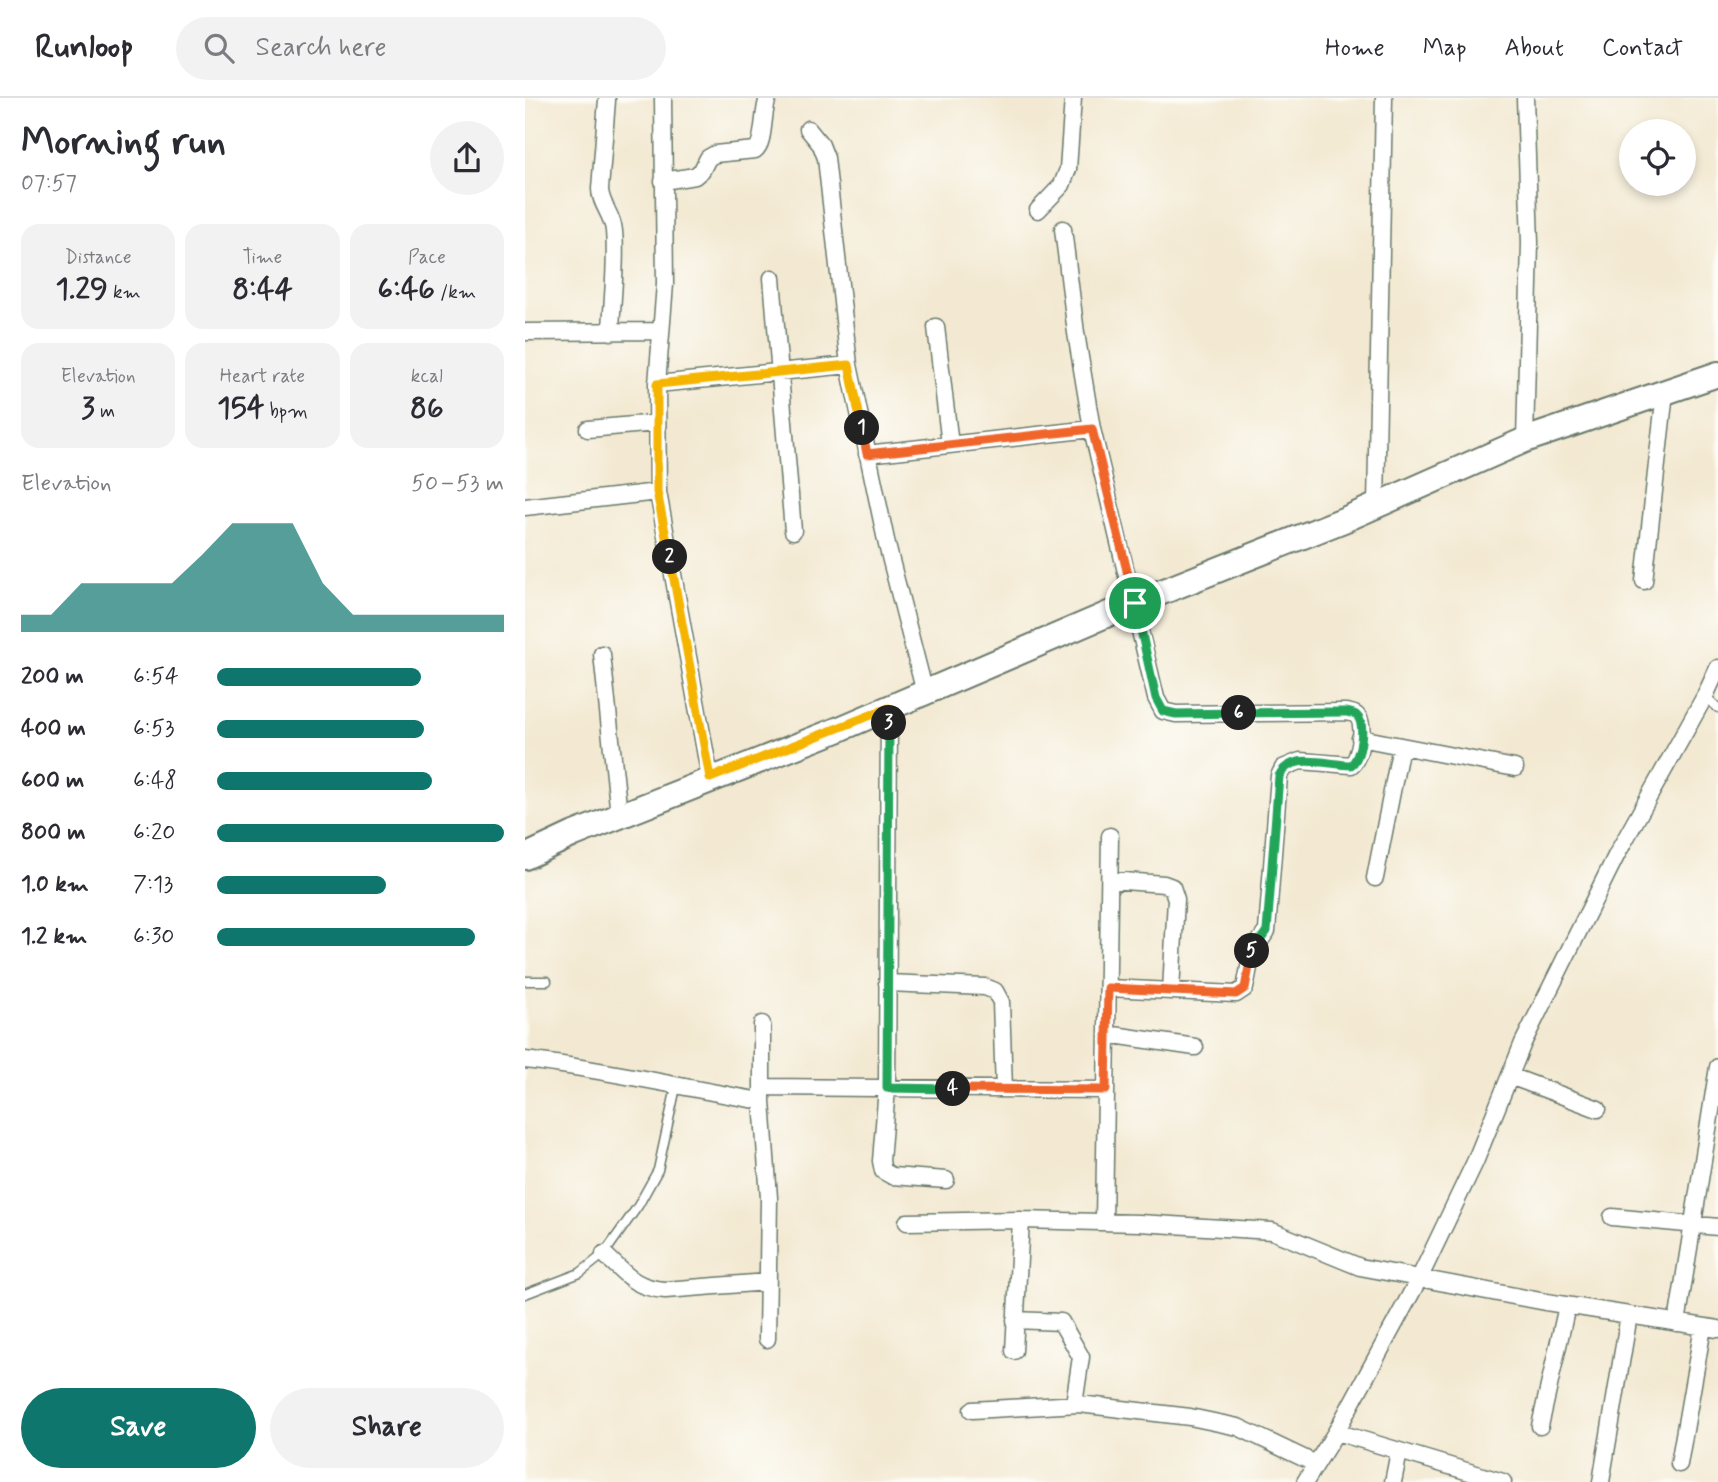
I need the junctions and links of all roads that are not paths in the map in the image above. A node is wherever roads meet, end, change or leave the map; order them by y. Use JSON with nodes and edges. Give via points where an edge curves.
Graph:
{"nodes":[{"id":1,"x":663,"y":98,"type":"edge"},
{"id":2,"x":768,"y":98,"type":"edge"},
{"id":3,"x":1073,"y":98,"type":"edge"},
{"id":4,"x":1384,"y":98,"type":"edge"},
{"id":5,"x":1525,"y":98,"type":"edge"},
{"id":6,"x":607,"y":100,"type":"dead end"},
{"id":7,"x":808,"y":129,"type":"dead end"},
{"id":8,"x":663,"y":181,"type":"junction"},
{"id":9,"x":1038,"y":210,"type":"dead end"},
{"id":10,"x":1063,"y":229,"type":"dead end"},
{"id":11,"x":772,"y":278,"type":"dead end"},
{"id":12,"x":936,"y":327,"type":"dead end"},
{"id":13,"x":661,"y":331,"type":"junction"},
{"id":14,"x":525,"y":332,"type":"edge"},
{"id":15,"x":611,"y":332,"type":"junction"},
{"id":16,"x":849,"y":365,"type":"junction"},
{"id":17,"x":779,"y":372,"type":"junction"},
{"id":18,"x":1718,"y":374,"type":"edge"},
{"id":19,"x":657,"y":384,"type":"junction"},
{"id":20,"x":1665,"y":392,"type":"junction"},
{"id":21,"x":657,"y":423,"type":"junction"},
{"id":22,"x":588,"y":429,"type":"dead end"},
{"id":23,"x":1092,"y":429,"type":"junction"},
{"id":24,"x":1525,"y":440,"type":"junction"},
{"id":25,"x":950,"y":445,"type":"junction"},
{"id":26,"x":867,"y":454,"type":"junction"},
{"id":27,"x":657,"y":492,"type":"junction"},
{"id":28,"x":1376,"y":505,"type":"junction"},
{"id":29,"x":525,"y":507,"type":"edge"},
{"id":30,"x":793,"y":531,"type":"dead end"},
{"id":31,"x":1644,"y":581,"type":"dead end"},
{"id":32,"x":1135,"y":603,"type":"junction"},
{"id":33,"x":601,"y":654,"type":"dead end"},
{"id":34,"x":1718,"y":668,"type":"edge"},
{"id":35,"x":925,"y":692,"type":"junction"},
{"id":36,"x":1705,"y":696,"type":"junction"},
{"id":37,"x":889,"y":708,"type":"junction"},
{"id":38,"x":1718,"y":708,"type":"edge"},
{"id":39,"x":1360,"y":738,"type":"junction"},
{"id":40,"x":1401,"y":746,"type":"junction"},
{"id":41,"x":1515,"y":768,"type":"dead end"},
{"id":42,"x":710,"y":778,"type":"junction"},
{"id":43,"x":619,"y":816,"type":"junction"},
{"id":44,"x":1110,"y":836,"type":"dead end"},
{"id":45,"x":525,"y":857,"type":"edge"},
{"id":46,"x":1375,"y":878,"type":"dead end"},
{"id":47,"x":1110,"y":880,"type":"junction"},
{"id":48,"x":525,"y":981,"type":"edge"},
{"id":49,"x":547,"y":981,"type":"dead end"},
{"id":50,"x":887,"y":983,"type":"junction"},
{"id":51,"x":1108,"y":988,"type":"junction"},
{"id":52,"x":1171,"y":991,"type":"junction"},
{"id":53,"x":762,"y":1024,"type":"dead end"},
{"id":54,"x":1107,"y":1034,"type":"junction"},
{"id":55,"x":1195,"y":1047,"type":"dead end"},
{"id":56,"x":525,"y":1060,"type":"edge"},
{"id":57,"x":1718,"y":1068,"type":"edge"},
{"id":58,"x":1510,"y":1076,"type":"junction"},
{"id":59,"x":1716,"y":1086,"type":"edge"},
{"id":60,"x":676,"y":1087,"type":"junction"},
{"id":61,"x":887,"y":1088,"type":"junction"},
{"id":62,"x":1004,"y":1089,"type":"junction"},
{"id":63,"x":1106,"y":1090,"type":"junction"},
{"id":64,"x":762,"y":1094,"type":"junction"},
{"id":65,"x":1598,"y":1110,"type":"dead end"},
{"id":66,"x":1712,"y":1136,"type":"edge"},
{"id":67,"x":946,"y":1180,"type":"dead end"},
{"id":68,"x":1612,"y":1217,"type":"dead end"},
{"id":69,"x":1020,"y":1220,"type":"junction"},
{"id":70,"x":907,"y":1222,"type":"dead end"},
{"id":71,"x":1104,"y":1222,"type":"junction"},
{"id":72,"x":1692,"y":1224,"type":"junction"},
{"id":73,"x":1718,"y":1227,"type":"edge"},
{"id":74,"x":604,"y":1255,"type":"junction"},
{"id":75,"x":1420,"y":1277,"type":"junction"},
{"id":76,"x":767,"y":1282,"type":"junction"},
{"id":77,"x":525,"y":1294,"type":"edge"},
{"id":78,"x":1567,"y":1306,"type":"junction"},
{"id":79,"x":1629,"y":1315,"type":"junction"},
{"id":80,"x":1015,"y":1320,"type":"junction"},
{"id":81,"x":1677,"y":1323,"type":"junction"},
{"id":82,"x":1710,"y":1328,"type":"edge"},
{"id":83,"x":767,"y":1339,"type":"dead end"},
{"id":84,"x":1014,"y":1351,"type":"dead end"},
{"id":85,"x":1075,"y":1404,"type":"junction"},
{"id":86,"x":972,"y":1410,"type":"dead end"},
{"id":87,"x":1540,"y":1426,"type":"dead end"},
{"id":88,"x":1336,"y":1432,"type":"junction"},
{"id":89,"x":1399,"y":1451,"type":"junction"},
{"id":90,"x":1316,"y":1464,"type":"junction"},
{"id":91,"x":1679,"y":1464,"type":"dead end"},
{"id":92,"x":1304,"y":1482,"type":"edge"},
{"id":93,"x":1393,"y":1482,"type":"edge"},
{"id":94,"x":1503,"y":1482,"type":"edge"},
{"id":95,"x":1601,"y":1482,"type":"edge"}],
"edges":[{"from":1,"to":8,"type":"street"},
{"from":2,"to":8,"type":"street","via":[[760,147],[715,154],[695,176]]},
{"from":3,"to":9,"type":"street","via":[[1069,169],[1062,185]]},
{"from":4,"to":28,"type":"street"},
{"from":5,"to":24,"type":"street","via":[[1530,243]]},
{"from":6,"to":15,"type":"street","via":[[600,196],[614,230]]},
{"from":7,"to":16,"type":"street","via":[[826,158]]},
{"from":8,"to":13,"type":"street"},
{"from":10,"to":23,"type":"street"},
{"from":11,"to":17,"type":"street"},
{"from":12,"to":25,"type":"street"},
{"from":13,"to":15,"type":"street"},
{"from":13,"to":19,"type":"street"},
{"from":14,"to":15,"type":"street"},
{"from":16,"to":17,"type":"street"},
{"from":16,"to":26,"type":"street"},
{"from":17,"to":19,"type":"street"},
{"from":17,"to":30,"type":"street"},
{"from":18,"to":20,"type":"main road"},
{"from":19,"to":21,"type":"street"},
{"from":20,"to":24,"type":"main road"},
{"from":20,"to":31,"type":"street"},
{"from":21,"to":22,"type":"street"},
{"from":21,"to":27,"type":"street"},
{"from":23,"to":25,"type":"street"},
{"from":23,"to":32,"type":"street"},
{"from":24,"to":28,"type":"main road"},
{"from":25,"to":26,"type":"street"},
{"from":26,"to":35,"type":"street"},
{"from":27,"to":29,"type":"street"},
{"from":27,"to":42,"type":"street"},
{"from":28,"to":32,"type":"main road"},
{"from":32,"to":35,"type":"main road"},
{"from":32,"to":39,"type":"street","via":[[1156,698],[1163,711],[1346,712],[1360,718]]},
{"from":33,"to":43,"type":"street"},
{"from":34,"to":36,"type":"street"},
{"from":35,"to":37,"type":"main road"},
{"from":36,"to":38,"type":"lane"},
{"from":36,"to":58,"type":"street","via":[[1617,854]]},
{"from":37,"to":42,"type":"main road"},
{"from":37,"to":50,"type":"street"},
{"from":39,"to":40,"type":"street"},
{"from":39,"to":52,"type":"street","via":[[1359,755],[1351,765],[1291,762],[1279,776],[1267,931],[1252,952],[1245,988],[1236,994]]},
{"from":40,"to":41,"type":"street"},
{"from":40,"to":46,"type":"street"},
{"from":42,"to":43,"type":"main road"},
{"from":43,"to":45,"type":"main road"},
{"from":44,"to":47,"type":"street"},
{"from":47,"to":51,"type":"street"},
{"from":47,"to":52,"type":"street","via":[[1172,887]]},
{"from":48,"to":49,"type":"lane"},
{"from":50,"to":61,"type":"street"},
{"from":50,"to":62,"type":"street","via":[[985,987],[995,992],[1001,1002]]},
{"from":51,"to":52,"type":"street"},
{"from":51,"to":54,"type":"street"},
{"from":53,"to":64,"type":"street"},
{"from":54,"to":55,"type":"street"},
{"from":54,"to":63,"type":"street"},
{"from":56,"to":60,"type":"street","via":[[586,1067]]},
{"from":57,"to":59,"type":"street"},
{"from":58,"to":65,"type":"street"},
{"from":58,"to":75,"type":"street"},
{"from":59,"to":66,"type":"street"},
{"from":60,"to":64,"type":"street"},
{"from":60,"to":74,"type":"lane","via":[[658,1170]]},
{"from":61,"to":62,"type":"street"},
{"from":61,"to":64,"type":"street"},
{"from":61,"to":67,"type":"street","via":[[883,1171],[892,1176]]},
{"from":62,"to":63,"type":"street"},
{"from":63,"to":71,"type":"street"},
{"from":64,"to":76,"type":"street","via":[[769,1198]]},
{"from":66,"to":72,"type":"street"},
{"from":68,"to":72,"type":"street"},
{"from":69,"to":70,"type":"street"},
{"from":69,"to":71,"type":"street"},
{"from":69,"to":80,"type":"street"},
{"from":71,"to":75,"type":"street","via":[[1272,1231],[1360,1267]]},
{"from":72,"to":73,"type":"street"},
{"from":72,"to":81,"type":"street"},
{"from":74,"to":76,"type":"street","via":[[648,1289]]},
{"from":74,"to":77,"type":"lane","via":[[580,1273]]},
{"from":75,"to":78,"type":"street"},
{"from":75,"to":88,"type":"street"},
{"from":76,"to":83,"type":"street"},
{"from":78,"to":79,"type":"street"},
{"from":78,"to":87,"type":"street"},
{"from":79,"to":81,"type":"street"},
{"from":79,"to":95,"type":"street"},
{"from":80,"to":84,"type":"street"},
{"from":80,"to":85,"type":"street","via":[[1061,1322],[1081,1357]]},
{"from":81,"to":82,"type":"street"},
{"from":82,"to":91,"type":"street"},
{"from":85,"to":86,"type":"street"},
{"from":85,"to":90,"type":"street","via":[[1238,1427]]},
{"from":88,"to":89,"type":"street"},
{"from":88,"to":90,"type":"street"},
{"from":89,"to":93,"type":"street"},
{"from":89,"to":94,"type":"street"},
{"from":90,"to":92,"type":"street"}]}
